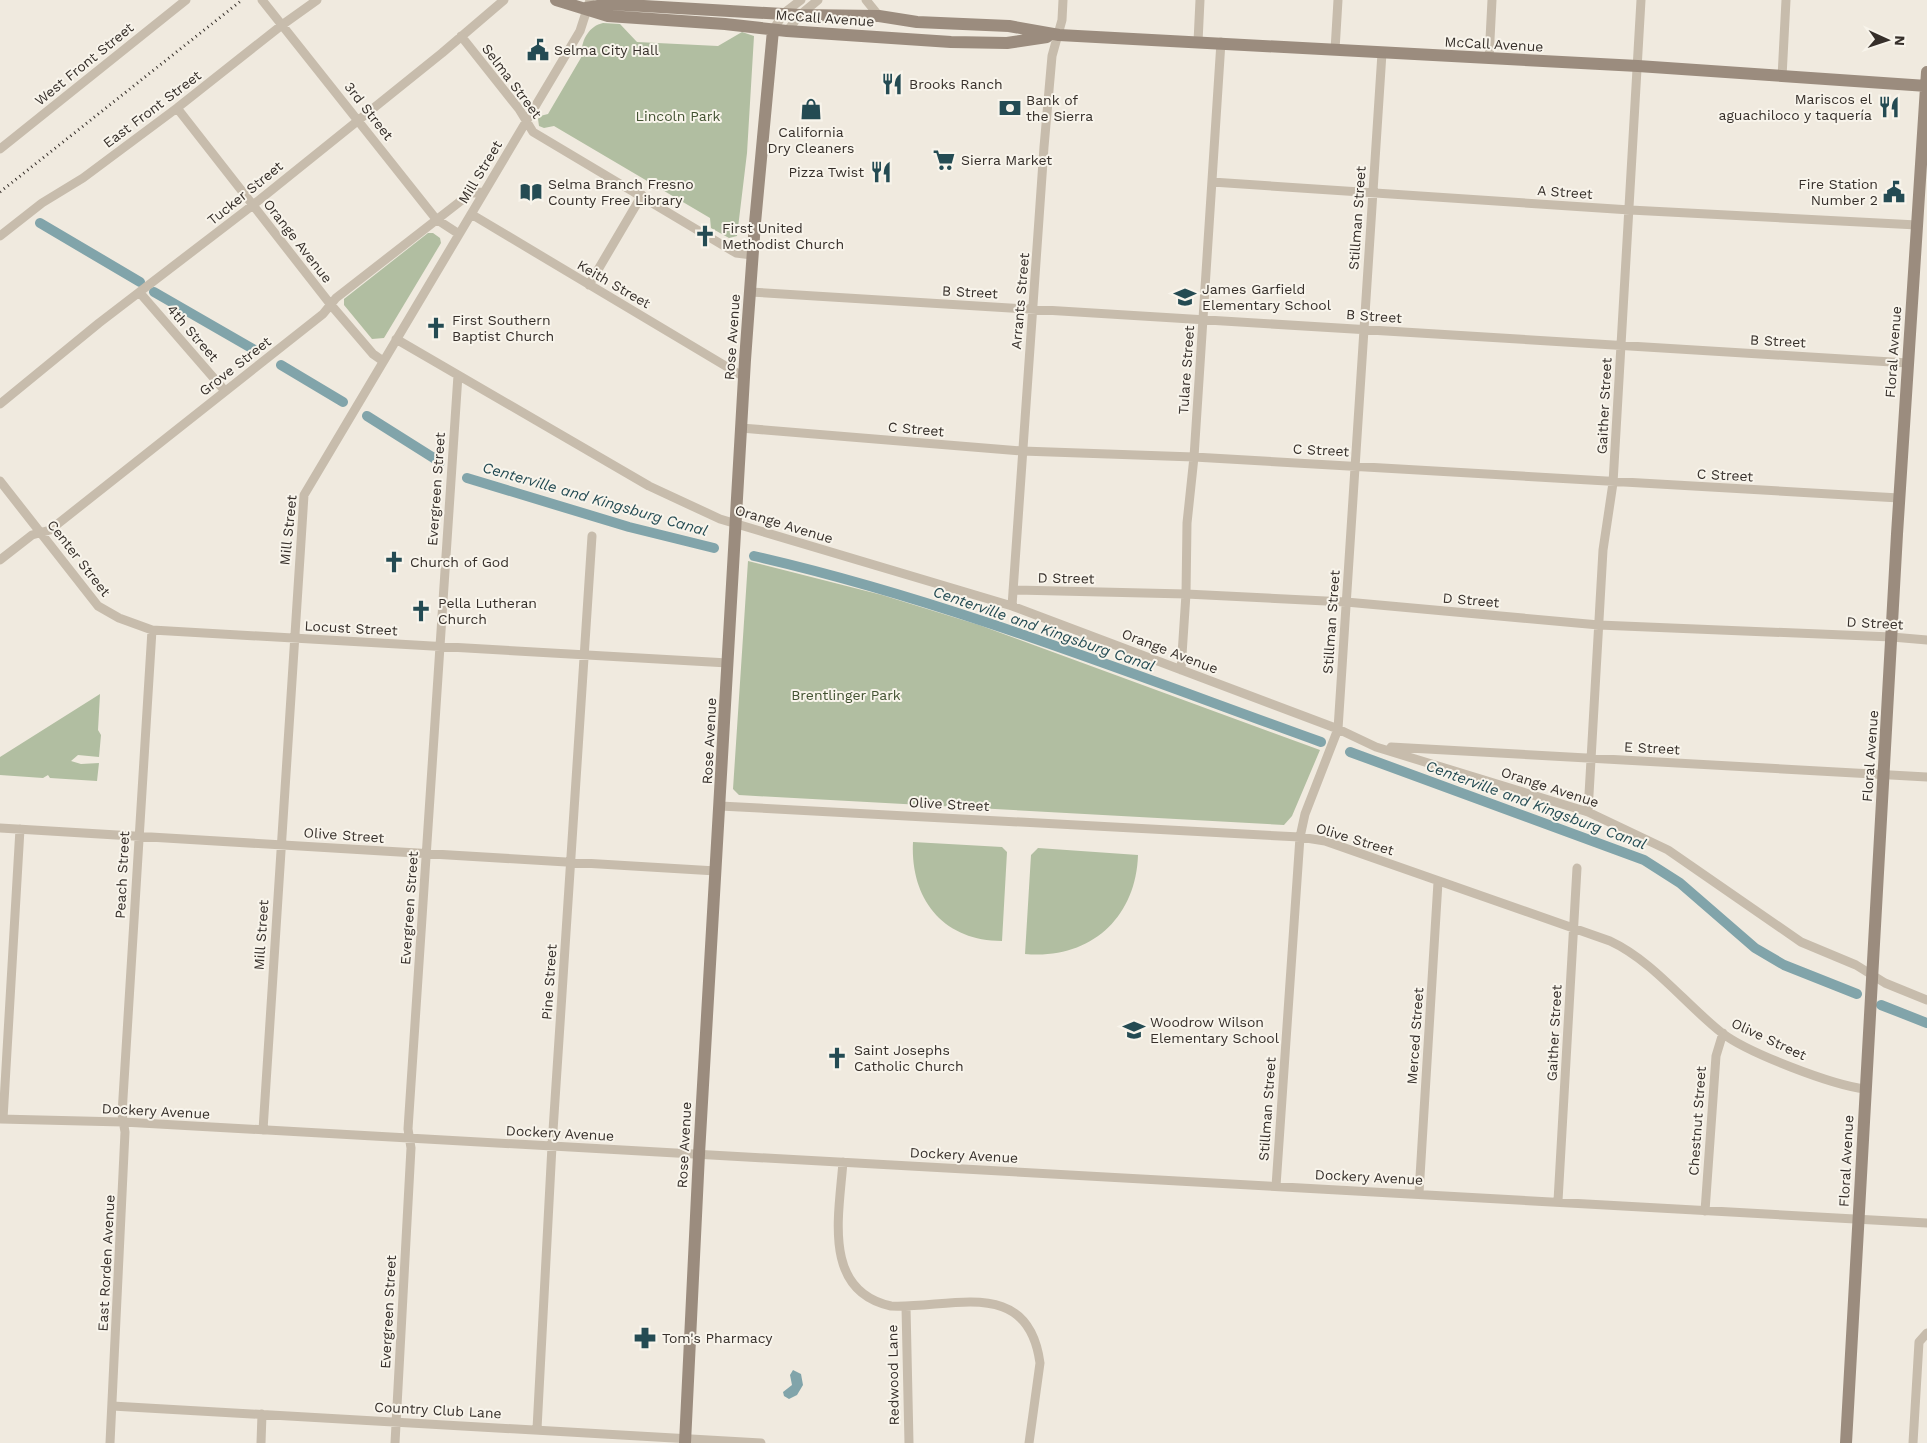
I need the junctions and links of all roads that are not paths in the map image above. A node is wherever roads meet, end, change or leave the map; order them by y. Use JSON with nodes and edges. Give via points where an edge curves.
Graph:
{"nodes":[{"id":1,"x":186,"y":0,"type":"edge"},
{"id":2,"x":262,"y":0,"type":"edge"},
{"id":3,"x":317,"y":0,"type":"edge"},
{"id":4,"x":504,"y":0,"type":"edge"},
{"id":5,"x":556,"y":0,"type":"edge"},
{"id":6,"x":801,"y":0,"type":"edge"},
{"id":7,"x":818,"y":0,"type":"edge"},
{"id":8,"x":866,"y":0,"type":"edge"},
{"id":9,"x":1063,"y":0,"type":"edge"},
{"id":10,"x":1200,"y":0,"type":"edge"},
{"id":11,"x":1338,"y":0,"type":"edge"},
{"id":12,"x":1492,"y":0,"type":"edge"},
{"id":13,"x":1641,"y":0,"type":"edge"},
{"id":14,"x":1786,"y":0,"type":"edge"},
{"id":15,"x":588,"y":4,"type":"edge"},
{"id":16,"x":784,"y":13,"type":"junction"},
{"id":17,"x":800,"y":15,"type":"junction"},
{"id":18,"x":879,"y":16,"type":"junction"},
{"id":19,"x":282,"y":25,"type":"junction"},
{"id":20,"x":787,"y":31,"type":"junction"},
{"id":21,"x":1059,"y":35,"type":"junction"},
{"id":22,"x":461,"y":36,"type":"junction"},
{"id":23,"x":773,"y":36,"type":"junction"},
{"id":24,"x":1198,"y":42,"type":"junction"},
{"id":25,"x":1221,"y":42,"type":"junction"},
{"id":26,"x":1335,"y":50,"type":"junction"},
{"id":27,"x":1382,"y":53,"type":"junction"},
{"id":28,"x":1489,"y":59,"type":"junction"},
{"id":29,"x":1638,"y":66,"type":"junction"},
{"id":30,"x":1927,"y":72,"type":"edge"},
{"id":31,"x":1782,"y":77,"type":"junction"},
{"id":32,"x":1927,"y":86,"type":"edge"},
{"id":33,"x":177,"y":108,"type":"junction"},
{"id":34,"x":358,"y":120,"type":"junction"},
{"id":35,"x":526,"y":122,"type":"junction"},
{"id":36,"x":0,"y":149,"type":"edge"},
{"id":37,"x":1212,"y":182,"type":"junction"},
{"id":38,"x":484,"y":192,"type":"junction"},
{"id":39,"x":1372,"y":192,"type":"junction"},
{"id":40,"x":642,"y":195,"type":"junction"},
{"id":41,"x":253,"y":205,"type":"junction"},
{"id":42,"x":1630,"y":210,"type":"junction"},
{"id":43,"x":471,"y":214,"type":"junction"},
{"id":44,"x":436,"y":219,"type":"junction"},
{"id":45,"x":1917,"y":225,"type":"junction"},
{"id":46,"x":459,"y":234,"type":"junction"},
{"id":47,"x":0,"y":236,"type":"edge"},
{"id":48,"x":752,"y":255,"type":"junction"},
{"id":49,"x":589,"y":285,"type":"junction"},
{"id":50,"x":750,"y":292,"type":"junction"},
{"id":51,"x":140,"y":293,"type":"junction"},
{"id":52,"x":330,"y":305,"type":"junction"},
{"id":53,"x":1034,"y":309,"type":"junction"},
{"id":54,"x":1203,"y":319,"type":"junction"},
{"id":55,"x":1364,"y":329,"type":"junction"},
{"id":56,"x":396,"y":339,"type":"junction"},
{"id":57,"x":1621,"y":346,"type":"junction"},
{"id":58,"x":383,"y":362,"type":"junction"},
{"id":59,"x":1908,"y":363,"type":"junction"},
{"id":60,"x":458,"y":374,"type":"junction"},
{"id":61,"x":744,"y":377,"type":"junction"},
{"id":62,"x":225,"y":391,"type":"junction"},
{"id":63,"x":0,"y":404,"type":"edge"},
{"id":64,"x":741,"y":428,"type":"junction"},
{"id":65,"x":1022,"y":451,"type":"junction"},
{"id":66,"x":1194,"y":457,"type":"junction"},
{"id":67,"x":1355,"y":466,"type":"junction"},
{"id":68,"x":0,"y":481,"type":"edge"},
{"id":69,"x":1613,"y":483,"type":"junction"},
{"id":70,"x":1899,"y":498,"type":"junction"},
{"id":71,"x":735,"y":524,"type":"junction"},
{"id":72,"x":42,"y":532,"type":"junction"},
{"id":73,"x":592,"y":536,"type":"dead end"},
{"id":74,"x":0,"y":560,"type":"edge"},
{"id":75,"x":1013,"y":590,"type":"junction"},
{"id":76,"x":1186,"y":594,"type":"junction"},
{"id":77,"x":1346,"y":602,"type":"junction"},
{"id":78,"x":1012,"y":606,"type":"junction"},
{"id":79,"x":1599,"y":625,"type":"junction"},
{"id":80,"x":152,"y":630,"type":"junction"},
{"id":81,"x":1892,"y":636,"type":"junction"},
{"id":82,"x":294,"y":638,"type":"junction"},
{"id":83,"x":1927,"y":640,"type":"edge"},
{"id":84,"x":440,"y":646,"type":"junction"},
{"id":85,"x":584,"y":655,"type":"junction"},
{"id":86,"x":728,"y":663,"type":"junction"},
{"id":87,"x":1181,"y":670,"type":"junction"},
{"id":88,"x":1338,"y":728,"type":"junction"},
{"id":89,"x":1376,"y":747,"type":"junction"},
{"id":90,"x":1591,"y":759,"type":"junction"},
{"id":91,"x":1884,"y":773,"type":"junction"},
{"id":92,"x":1927,"y":776,"type":"edge"},
{"id":93,"x":720,"y":806,"type":"junction"},
{"id":94,"x":1588,"y":812,"type":"junction"},
{"id":95,"x":0,"y":828,"type":"edge"},
{"id":96,"x":20,"y":829,"type":"junction"},
{"id":97,"x":138,"y":836,"type":"junction"},
{"id":98,"x":1300,"y":837,"type":"junction"},
{"id":99,"x":281,"y":845,"type":"junction"},
{"id":100,"x":426,"y":855,"type":"junction"},
{"id":101,"x":571,"y":863,"type":"junction"},
{"id":102,"x":1577,"y":868,"type":"dead end"},
{"id":103,"x":716,"y":871,"type":"junction"},
{"id":104,"x":1438,"y":882,"type":"junction"},
{"id":105,"x":1574,"y":927,"type":"junction"},
{"id":106,"x":1871,"y":975,"type":"junction"},
{"id":107,"x":1927,"y":1000,"type":"edge"},
{"id":108,"x":1722,"y":1033,"type":"junction"},
{"id":109,"x":1865,"y":1089,"type":"junction"},
{"id":110,"x":2,"y":1119,"type":"edge"},
{"id":111,"x":123,"y":1122,"type":"junction"},
{"id":112,"x":263,"y":1130,"type":"junction"},
{"id":113,"x":410,"y":1138,"type":"junction"},
{"id":114,"x":552,"y":1146,"type":"junction"},
{"id":115,"x":698,"y":1154,"type":"junction"},
{"id":116,"x":843,"y":1162,"type":"junction"},
{"id":117,"x":1276,"y":1186,"type":"junction"},
{"id":118,"x":1419,"y":1193,"type":"junction"},
{"id":119,"x":1558,"y":1201,"type":"junction"},
{"id":120,"x":1705,"y":1211,"type":"junction"},
{"id":121,"x":1857,"y":1220,"type":"junction"},
{"id":122,"x":1927,"y":1223,"type":"edge"},
{"id":123,"x":906,"y":1307,"type":"junction"},
{"id":124,"x":1926,"y":1333,"type":"edge"},
{"id":125,"x":112,"y":1406,"type":"junction"},
{"id":126,"x":262,"y":1414,"type":"junction"},
{"id":127,"x":396,"y":1421,"type":"junction"},
{"id":128,"x":537,"y":1429,"type":"junction"},
{"id":129,"x":685,"y":1441,"type":"edge"},
{"id":130,"x":110,"y":1443,"type":"edge"},
{"id":131,"x":261,"y":1443,"type":"edge"},
{"id":132,"x":395,"y":1443,"type":"edge"},
{"id":133,"x":761,"y":1443,"type":"edge"},
{"id":134,"x":909,"y":1443,"type":"edge"},
{"id":135,"x":1029,"y":1443,"type":"edge"},
{"id":136,"x":1846,"y":1443,"type":"edge"},
{"id":137,"x":1913,"y":1443,"type":"edge"}],
"edges":[{"from":1,"to":36,"type":"street","name":"West Front Street"},
{"from":2,"to":19,"type":"street","name":"3rd Street"},
{"from":3,"to":19,"type":"street","name":"East Front Street"},
{"from":4,"to":22,"type":"street","name":"Tucker Street"},
{"from":5,"to":15,"type":"street"},
{"from":6,"to":16,"type":"street"},
{"from":7,"to":17,"type":"street"},
{"from":8,"to":18,"type":"street"},
{"from":9,"to":21,"type":"street","name":"Arrants Street"},
{"from":10,"to":24,"type":"street"},
{"from":11,"to":26,"type":"street"},
{"from":12,"to":28,"type":"street"},
{"from":13,"to":29,"type":"street","name":"Gaither Street"},
{"from":14,"to":31,"type":"street"},
{"from":15,"to":16,"type":"street","name":"McCall Avenue"},
{"from":15,"to":23,"type":"street","name":"McCall Avenue","via":[[608,16],[725,24]]},
{"from":15,"to":35,"type":"street","name":"Mill Street","via":[[580,31]]},
{"from":16,"to":17,"type":"street","name":"McCall Avenue"},
{"from":16,"to":23,"type":"street"},
{"from":17,"to":18,"type":"street","name":"McCall Avenue"},
{"from":17,"to":20,"type":"street"},
{"from":18,"to":21,"type":"street","name":"McCall Avenue","via":[[917,22],[1009,26]]},
{"from":19,"to":33,"type":"street","name":"East Front Street"},
{"from":19,"to":34,"type":"street","name":"3rd Street"},
{"from":20,"to":21,"type":"street","name":"McCall Avenue","via":[[988,43]]},
{"from":20,"to":23,"type":"street"},
{"from":21,"to":24,"type":"street","name":"McCall Avenue"},
{"from":21,"to":53,"type":"street","name":"Arrants Street","via":[[1052,56]]},
{"from":22,"to":34,"type":"street","name":"Tucker Street"},
{"from":22,"to":35,"type":"street","name":"Selma Street","via":[[511,98]]},
{"from":23,"to":48,"type":"street","name":"Rose Avenue"},
{"from":24,"to":25,"type":"street","name":"McCall Avenue"},
{"from":25,"to":26,"type":"street","name":"McCall Avenue"},
{"from":25,"to":37,"type":"street","name":"Tulare Street"},
{"from":26,"to":27,"type":"street","name":"McCall Avenue"},
{"from":27,"to":28,"type":"street","name":"McCall Avenue"},
{"from":27,"to":39,"type":"street","name":"Stillman Street"},
{"from":28,"to":29,"type":"street","name":"McCall Avenue"},
{"from":29,"to":31,"type":"street","name":"McCall Avenue"},
{"from":29,"to":42,"type":"street","name":"Gaither Street"},
{"from":30,"to":32,"type":"street","name":"Floral Avenue"},
{"from":31,"to":32,"type":"street","name":"McCall Avenue"},
{"from":32,"to":45,"type":"street","name":"Floral Avenue"},
{"from":33,"to":41,"type":"street","name":"Orange Avenue"},
{"from":33,"to":47,"type":"street","name":"East Front Street"},
{"from":34,"to":41,"type":"street","name":"Tucker Street"},
{"from":34,"to":44,"type":"street","name":"3rd Street"},
{"from":35,"to":38,"type":"street","name":"Mill Street"},
{"from":35,"to":40,"type":"street","name":"Selma Street","via":[[533,132]]},
{"from":37,"to":39,"type":"street","name":"A Street"},
{"from":37,"to":54,"type":"street","name":"Tulare Street"},
{"from":38,"to":43,"type":"street","name":"Mill Street"},
{"from":38,"to":44,"type":"street","name":"Grove Street","via":[[471,193]]},
{"from":39,"to":42,"type":"street","name":"A Street"},
{"from":39,"to":55,"type":"street","name":"Stillman Street"},
{"from":40,"to":48,"type":"street","name":"Selma Street","via":[[736,253]]},
{"from":40,"to":49,"type":"street"},
{"from":41,"to":51,"type":"street","name":"Tucker Street"},
{"from":41,"to":52,"type":"street","name":"Orange Avenue"},
{"from":42,"to":45,"type":"street","name":"A Street"},
{"from":42,"to":57,"type":"street","name":"Gaither Street"},
{"from":43,"to":46,"type":"street","name":"Mill Street"},
{"from":43,"to":49,"type":"street","name":"Keith Street"},
{"from":44,"to":46,"type":"street","name":"3rd Street"},
{"from":44,"to":52,"type":"street","name":"Grove Street"},
{"from":45,"to":59,"type":"street","name":"Floral Avenue"},
{"from":46,"to":56,"type":"street","name":"Mill Street"},
{"from":48,"to":50,"type":"street","name":"Rose Avenue"},
{"from":49,"to":61,"type":"street","name":"Keith Street"},
{"from":50,"to":53,"type":"street","name":"B Street"},
{"from":50,"to":61,"type":"street","name":"Rose Avenue"},
{"from":51,"to":62,"type":"street","name":"4th Street"},
{"from":51,"to":63,"type":"street","name":"Tucker Street"},
{"from":52,"to":58,"type":"street","name":"Orange Avenue"},
{"from":52,"to":62,"type":"street","name":"Grove Street","via":[[323,314]]},
{"from":53,"to":54,"type":"street","name":"B Street"},
{"from":53,"to":65,"type":"street","name":"Arrants Street"},
{"from":54,"to":55,"type":"street","name":"B Street"},
{"from":54,"to":66,"type":"street","name":"Tulare Street"},
{"from":55,"to":57,"type":"street","name":"B Street"},
{"from":55,"to":67,"type":"street","name":"Stillman Street"},
{"from":56,"to":58,"type":"street","name":"Mill Street"},
{"from":56,"to":60,"type":"street","name":"Orange Avenue"},
{"from":57,"to":59,"type":"street","name":"B Street"},
{"from":57,"to":69,"type":"street","name":"Gaither Street"},
{"from":58,"to":82,"type":"street","name":"Mill Street","via":[[304,495]]},
{"from":59,"to":70,"type":"street","name":"Floral Avenue"},
{"from":60,"to":71,"type":"street","name":"Orange Avenue","via":[[649,486]]},
{"from":60,"to":84,"type":"street","name":"Evergreen Street"},
{"from":61,"to":64,"type":"street","name":"Rose Avenue"},
{"from":62,"to":72,"type":"street","name":"Grove Street","via":[[50,530]]},
{"from":64,"to":65,"type":"street","name":"C Street"},
{"from":64,"to":71,"type":"street","name":"Rose Avenue"},
{"from":65,"to":66,"type":"street","name":"C Street"},
{"from":65,"to":75,"type":"street","name":"Arrants Street"},
{"from":66,"to":67,"type":"street","name":"C Street"},
{"from":66,"to":76,"type":"street","name":"Tulare Street","via":[[1187,523]]},
{"from":67,"to":69,"type":"street","name":"C Street"},
{"from":67,"to":77,"type":"street","name":"Stillman Street"},
{"from":68,"to":72,"type":"street","name":"Center Street"},
{"from":69,"to":70,"type":"street","name":"C Street"},
{"from":69,"to":79,"type":"street","name":"Gaither Street","via":[[1603,550]]},
{"from":70,"to":81,"type":"street","name":"Floral Avenue"},
{"from":71,"to":78,"type":"street","name":"Orange Avenue"},
{"from":71,"to":86,"type":"street","name":"Rose Avenue"},
{"from":72,"to":74,"type":"street","name":"Grove Street","via":[[32,535]]},
{"from":72,"to":80,"type":"street","name":"Center Street","via":[[98,606]]},
{"from":73,"to":85,"type":"street","name":"Pine Street"},
{"from":75,"to":76,"type":"street","name":"D Street"},
{"from":75,"to":78,"type":"street","name":"Arrants Street"},
{"from":76,"to":77,"type":"street","name":"D Street"},
{"from":76,"to":87,"type":"street","name":"Tulare Street"},
{"from":77,"to":79,"type":"street","name":"D Street"},
{"from":77,"to":88,"type":"street","name":"Stillman Street"},
{"from":78,"to":87,"type":"street","name":"Orange Avenue"},
{"from":79,"to":81,"type":"street","name":"D Street"},
{"from":79,"to":90,"type":"street","name":"Gaither Street"},
{"from":80,"to":82,"type":"street","name":"Locust Street"},
{"from":80,"to":97,"type":"street","name":"Peach Street"},
{"from":81,"to":83,"type":"street","name":"D Street"},
{"from":81,"to":91,"type":"street","name":"Floral Avenue"},
{"from":82,"to":84,"type":"street","name":"Locust Street"},
{"from":82,"to":99,"type":"street","name":"Mill Street"},
{"from":84,"to":85,"type":"street","name":"Locust Street"},
{"from":84,"to":100,"type":"street","name":"Evergreen Street"},
{"from":85,"to":86,"type":"street","name":"Locust Street"},
{"from":85,"to":101,"type":"street","name":"Pine Street"},
{"from":86,"to":93,"type":"street","name":"Rose Avenue"},
{"from":87,"to":88,"type":"street","name":"Orange Avenue"},
{"from":88,"to":89,"type":"street","name":"Orange Avenue"},
{"from":88,"to":98,"type":"street","name":"Stillman Street"},
{"from":89,"to":90,"type":"street","name":"E Street"},
{"from":89,"to":94,"type":"street","name":"Orange Avenue"},
{"from":90,"to":91,"type":"street","name":"E Street"},
{"from":90,"to":94,"type":"street","name":"Gaither Street"},
{"from":91,"to":92,"type":"street","name":"E Street"},
{"from":91,"to":106,"type":"street","name":"Floral Avenue"},
{"from":93,"to":98,"type":"street","name":"Olive Street"},
{"from":93,"to":103,"type":"street","name":"Rose Avenue"},
{"from":94,"to":106,"type":"street","name":"Orange Avenue","via":[[1668,850],[1801,942],[1856,965]]},
{"from":95,"to":96,"type":"street","name":"Olive Street"},
{"from":96,"to":97,"type":"street","name":"Olive Street"},
{"from":96,"to":110,"type":"street"},
{"from":97,"to":99,"type":"street","name":"Olive Street"},
{"from":97,"to":111,"type":"street","name":"Peach Street"},
{"from":98,"to":104,"type":"street","name":"Olive Street","via":[[1325,841]]},
{"from":98,"to":117,"type":"street","name":"Stillman Street"},
{"from":99,"to":100,"type":"street","name":"Olive Street"},
{"from":99,"to":112,"type":"street","name":"Mill Street"},
{"from":100,"to":101,"type":"street","name":"Olive Street"},
{"from":100,"to":113,"type":"street","name":"Evergreen Street"},
{"from":101,"to":103,"type":"street","name":"Olive Street"},
{"from":101,"to":114,"type":"street","name":"Pine Street"},
{"from":102,"to":105,"type":"street","name":"Gaither Street"},
{"from":103,"to":115,"type":"street","name":"Rose Avenue"},
{"from":104,"to":105,"type":"street","name":"Olive Street"},
{"from":104,"to":118,"type":"street","name":"Merced Street"},
{"from":105,"to":108,"type":"street","name":"Olive Street","via":[[1631,952]]},
{"from":105,"to":119,"type":"street","name":"Gaither Street"},
{"from":106,"to":107,"type":"street","name":"Orange Avenue","via":[[1885,984]]},
{"from":106,"to":109,"type":"street","name":"Floral Avenue"},
{"from":108,"to":109,"type":"street","name":"Olive Street","via":[[1788,1065],[1838,1084]]},
{"from":108,"to":120,"type":"street","name":"Chestnut Street","via":[[1716,1056]]},
{"from":109,"to":121,"type":"street","name":"Floral Avenue"},
{"from":110,"to":111,"type":"street","name":"Dockery Avenue"},
{"from":111,"to":112,"type":"street","name":"Dockery Avenue"},
{"from":111,"to":125,"type":"street","name":"East Rorden Avenue","via":[[125,1141]]},
{"from":112,"to":113,"type":"street","name":"Dockery Avenue"},
{"from":113,"to":114,"type":"street","name":"Dockery Avenue"},
{"from":113,"to":127,"type":"street","name":"Evergreen Street"},
{"from":114,"to":115,"type":"street","name":"Dockery Avenue"},
{"from":114,"to":128,"type":"street","name":"Pine Street"},
{"from":115,"to":116,"type":"street","name":"Dockery Avenue"},
{"from":115,"to":129,"type":"street","name":"Rose Avenue"},
{"from":116,"to":117,"type":"street","name":"Dockery Avenue"},
{"from":116,"to":123,"type":"street","via":[[838,1244],[846,1272],[860,1292],[869,1298],[880,1304]]},
{"from":117,"to":118,"type":"street","name":"Dockery Avenue"},
{"from":118,"to":119,"type":"street","name":"Dockery Avenue"},
{"from":119,"to":120,"type":"street","name":"Dockery Avenue"},
{"from":120,"to":121,"type":"street","name":"Dockery Avenue"},
{"from":121,"to":122,"type":"street","name":"Dockery Avenue"},
{"from":121,"to":136,"type":"street","name":"Floral Avenue"},
{"from":123,"to":134,"type":"street","name":"Redwood Lane"},
{"from":123,"to":135,"type":"street","via":[[983,1301],[1008,1309],[1024,1322],[1035,1340],[1040,1363]]},
{"from":124,"to":137,"type":"street","via":[[1919,1342]]},
{"from":125,"to":126,"type":"street","name":"Country Club Lane"},
{"from":125,"to":130,"type":"street","name":"East Rorden Avenue"},
{"from":126,"to":127,"type":"street","name":"Country Club Lane"},
{"from":126,"to":131,"type":"street"},
{"from":127,"to":128,"type":"street","name":"Country Club Lane"},
{"from":127,"to":132,"type":"street","name":"Evergreen Street"},
{"from":128,"to":129,"type":"street","name":"Country Club Lane"},
{"from":129,"to":133,"type":"street","name":"Country Club Lane"}]}
